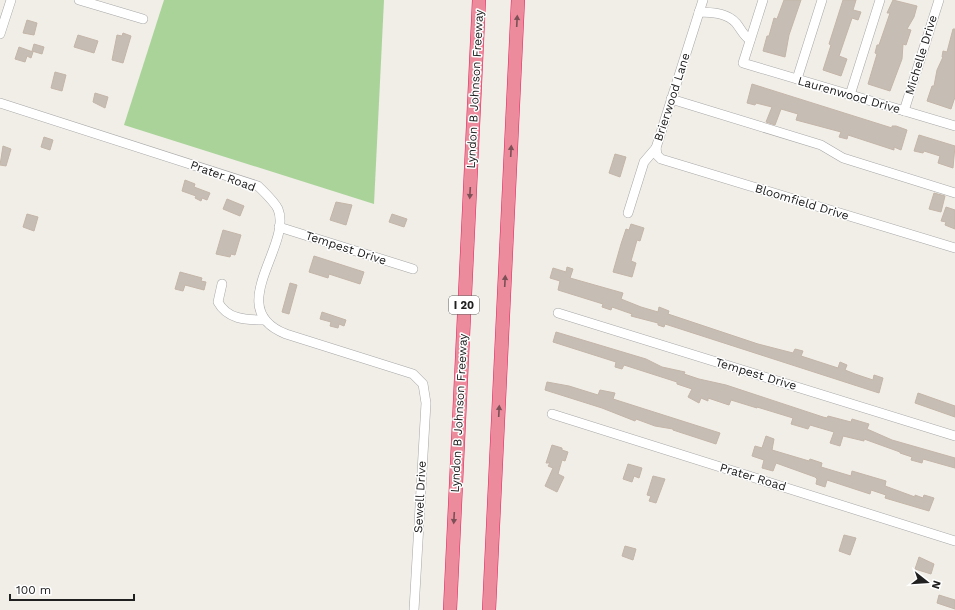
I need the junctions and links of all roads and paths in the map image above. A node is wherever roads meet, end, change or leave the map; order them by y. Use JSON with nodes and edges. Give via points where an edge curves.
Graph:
{"nodes":[{"id":1,"x":11,"y":0,"type":"edge"},
{"id":2,"x":79,"y":0,"type":"edge"},
{"id":3,"x":480,"y":0,"type":"edge"},
{"id":4,"x":518,"y":0,"type":"edge"},
{"id":5,"x":703,"y":0,"type":"edge"},
{"id":6,"x":763,"y":0,"type":"edge"},
{"id":7,"x":822,"y":0,"type":"edge"},
{"id":8,"x":880,"y":0,"type":"edge"},
{"id":9,"x":939,"y":0,"type":"edge"},
{"id":10,"x":699,"y":12,"type":"junction"},
{"id":11,"x":143,"y":19,"type":"dead end"},
{"id":12,"x":0,"y":34,"type":"edge"},
{"id":13,"x":750,"y":40,"type":"junction"},
{"id":14,"x":797,"y":79,"type":"junction"},
{"id":15,"x":850,"y":95,"type":"junction"},
{"id":16,"x":671,"y":99,"type":"junction"},
{"id":17,"x":0,"y":103,"type":"edge"},
{"id":18,"x":904,"y":111,"type":"junction"},
{"id":19,"x":955,"y":126,"type":"edge"},
{"id":20,"x":656,"y":148,"type":"junction"},
{"id":21,"x":955,"y":193,"type":"edge"},
{"id":22,"x":628,"y":213,"type":"dead end"},
{"id":23,"x":280,"y":227,"type":"junction"},
{"id":24,"x":955,"y":248,"type":"edge"},
{"id":25,"x":413,"y":269,"type":"dead end"},
{"id":26,"x":222,"y":284,"type":"dead end"},
{"id":27,"x":558,"y":313,"type":"dead end"},
{"id":28,"x":264,"y":320,"type":"junction"},
{"id":29,"x":552,"y":414,"type":"dead end"},
{"id":30,"x":955,"y":436,"type":"edge"},
{"id":31,"x":497,"y":450,"type":"junction"},
{"id":32,"x":955,"y":541,"type":"edge"},
{"id":33,"x":414,"y":610,"type":"edge"},
{"id":34,"x":450,"y":610,"type":"edge"},
{"id":35,"x":489,"y":610,"type":"edge"},
{"id":36,"x":498,"y":610,"type":"edge"}],
"edges":[{"from":1,"to":12,"type":"street"},
{"from":2,"to":11,"type":"street"},
{"from":3,"to":34,"type":"highway","name":"Lyndon B Johnson Freeway","number":"I 20","one_way":true},
{"from":31,"to":4,"type":"highway","one_way":true},
{"from":5,"to":10,"type":"street","name":"Brierwood Lane"},
{"from":6,"to":13,"type":"street"},
{"from":7,"to":14,"type":"street"},
{"from":8,"to":15,"type":"street"},
{"from":9,"to":18,"type":"street","name":"Michelle Drive"},
{"from":10,"to":13,"type":"street","via":[[723,14],[731,18],[742,34]]},
{"from":10,"to":16,"type":"street","name":"Brierwood Lane"},
{"from":13,"to":14,"type":"street","name":"Laurenwood Drive","via":[[743,63]]},
{"from":14,"to":15,"type":"street","name":"Laurenwood Drive"},
{"from":15,"to":18,"type":"street","name":"Laurenwood Drive"},
{"from":16,"to":20,"type":"street","name":"Brierwood Lane"},
{"from":16,"to":21,"type":"street","via":[[821,145],[843,158]]},
{"from":17,"to":23,"type":"street","name":"Prater Road","via":[[258,186],[278,210]]},
{"from":18,"to":19,"type":"street","name":"Laurenwood Drive"},
{"from":20,"to":22,"type":"street","name":"Brierwood Lane","via":[[644,162]]},
{"from":20,"to":24,"type":"street","name":"Bloomfield Drive","via":[[661,159]]},
{"from":23,"to":25,"type":"street","name":"Tempest Drive"},
{"from":23,"to":28,"type":"street","name":"Prater Road","via":[[260,290],[259,306]]},
{"from":26,"to":28,"type":"street","via":[[218,302],[223,310],[243,319]]},
{"from":27,"to":30,"type":"street","name":"Tempest Drive"},
{"from":28,"to":33,"type":"street","name":"Sewell Drive","via":[[273,329],[286,334],[413,374],[423,384],[426,404]]},
{"from":29,"to":32,"type":"street","name":"Prater Road"},
{"from":31,"to":35,"type":"highway"},
{"from":31,"to":36,"type":"highway"}]}
